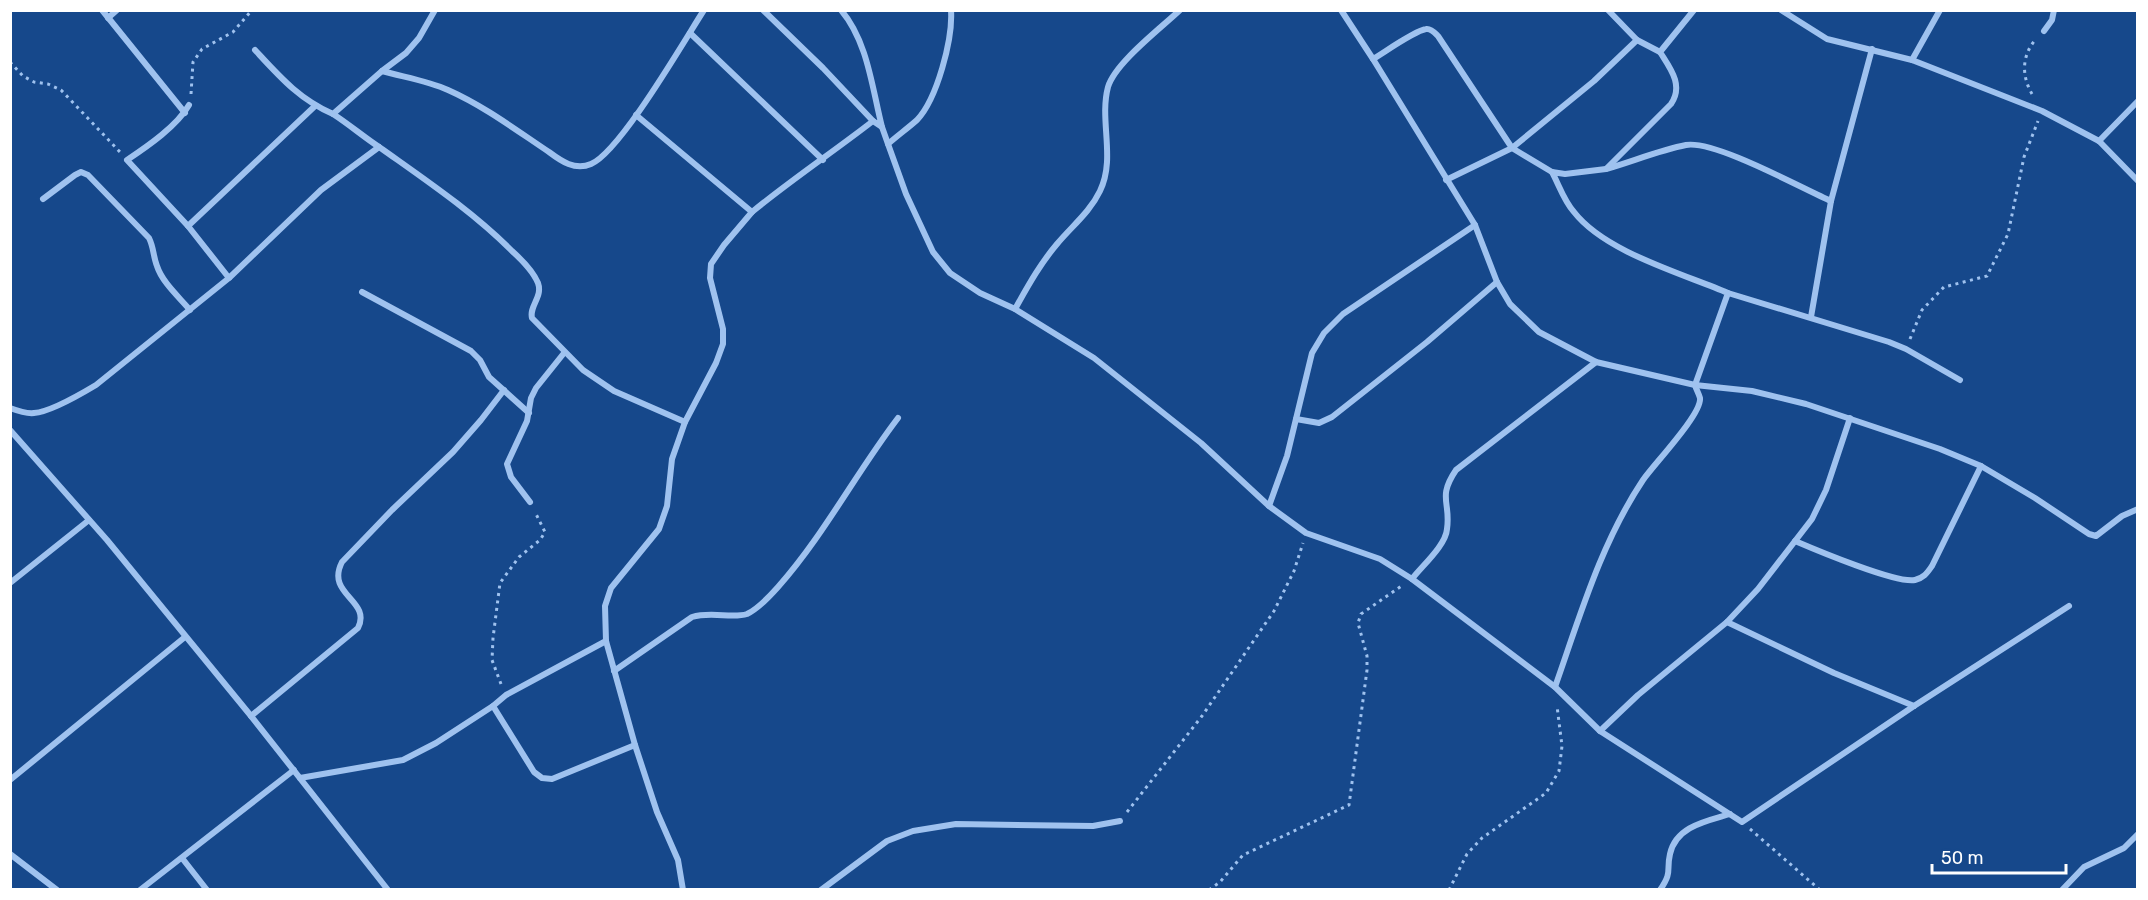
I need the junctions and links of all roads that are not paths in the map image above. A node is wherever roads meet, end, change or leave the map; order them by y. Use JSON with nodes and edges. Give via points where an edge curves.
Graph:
{"nodes":[{"id":1,"x":102,"y":10,"type":"edge"},
{"id":2,"x":117,"y":10,"type":"edge"},
{"id":3,"x":435,"y":10,"type":"edge"},
{"id":4,"x":763,"y":10,"type":"edge"},
{"id":5,"x":841,"y":10,"type":"edge"},
{"id":6,"x":951,"y":10,"type":"edge"},
{"id":7,"x":1180,"y":10,"type":"edge"},
{"id":8,"x":1341,"y":10,"type":"edge"},
{"id":9,"x":1608,"y":10,"type":"edge"},
{"id":10,"x":1694,"y":10,"type":"edge"},
{"id":11,"x":1781,"y":10,"type":"edge"},
{"id":12,"x":1940,"y":10,"type":"edge"},
{"id":13,"x":2054,"y":10,"type":"edge"},
{"id":14,"x":704,"y":11,"type":"edge"},
{"id":15,"x":108,"y":18,"type":"junction"},
{"id":16,"x":2044,"y":32,"type":"road end"},
{"id":17,"x":690,"y":33,"type":"junction"},
{"id":18,"x":1637,"y":40,"type":"junction"},
{"id":19,"x":1872,"y":49,"type":"junction"},
{"id":20,"x":255,"y":50,"type":"dead end"},
{"id":21,"x":1660,"y":52,"type":"junction"},
{"id":22,"x":1373,"y":59,"type":"junction"},
{"id":23,"x":1912,"y":60,"type":"junction"},
{"id":24,"x":382,"y":71,"type":"junction"},
{"id":25,"x":2138,"y":101,"type":"edge"},
{"id":26,"x":189,"y":105,"type":"road end"},
{"id":27,"x":315,"y":106,"type":"junction"},
{"id":28,"x":185,"y":113,"type":"junction"},
{"id":29,"x":333,"y":114,"type":"junction"},
{"id":30,"x":636,"y":115,"type":"junction"},
{"id":31,"x":873,"y":121,"type":"junction"},
{"id":32,"x":882,"y":127,"type":"junction"},
{"id":33,"x":2099,"y":141,"type":"junction"},
{"id":34,"x":888,"y":144,"type":"junction"},
{"id":35,"x":379,"y":147,"type":"junction"},
{"id":36,"x":1512,"y":148,"type":"junction"},
{"id":37,"x":823,"y":160,"type":"junction"},
{"id":38,"x":1606,"y":170,"type":"junction"},
{"id":39,"x":1552,"y":172,"type":"junction"},
{"id":40,"x":1446,"y":180,"type":"junction"},
{"id":41,"x":2138,"y":181,"type":"edge"},
{"id":42,"x":44,"y":199,"type":"dead end"},
{"id":43,"x":1831,"y":201,"type":"junction"},
{"id":44,"x":752,"y":212,"type":"junction"},
{"id":45,"x":1475,"y":225,"type":"junction"},
{"id":46,"x":188,"y":226,"type":"junction"},
{"id":47,"x":229,"y":278,"type":"junction"},
{"id":48,"x":1497,"y":282,"type":"junction"},
{"id":49,"x":362,"y":292,"type":"dead end"},
{"id":50,"x":1728,"y":293,"type":"junction"},
{"id":51,"x":190,"y":309,"type":"junction"},
{"id":52,"x":1015,"y":309,"type":"junction"},
{"id":53,"x":1811,"y":317,"type":"junction"},
{"id":54,"x":564,"y":352,"type":"junction"},
{"id":55,"x":1596,"y":362,"type":"junction"},
{"id":56,"x":1959,"y":380,"type":"dead end"},
{"id":57,"x":1695,"y":385,"type":"junction"},
{"id":58,"x":504,"y":390,"type":"junction"},
{"id":59,"x":10,"y":408,"type":"edge"},
{"id":60,"x":529,"y":413,"type":"junction"},
{"id":61,"x":898,"y":418,"type":"dead end"},
{"id":62,"x":1850,"y":418,"type":"junction"},
{"id":63,"x":1296,"y":419,"type":"junction"},
{"id":64,"x":685,"y":422,"type":"junction"},
{"id":65,"x":10,"y":430,"type":"edge"},
{"id":66,"x":1981,"y":466,"type":"junction"},
{"id":67,"x":530,"y":502,"type":"road end"},
{"id":68,"x":1269,"y":506,"type":"junction"},
{"id":69,"x":2138,"y":509,"type":"edge"},
{"id":70,"x":89,"y":520,"type":"junction"},
{"id":71,"x":1795,"y":542,"type":"junction"},
{"id":72,"x":1412,"y":579,"type":"junction"},
{"id":73,"x":10,"y":583,"type":"edge"},
{"id":74,"x":2069,"y":606,"type":"dead end"},
{"id":75,"x":1727,"y":622,"type":"junction"},
{"id":76,"x":185,"y":637,"type":"junction"},
{"id":77,"x":606,"y":641,"type":"junction"},
{"id":78,"x":614,"y":671,"type":"junction"},
{"id":79,"x":1555,"y":687,"type":"junction"},
{"id":80,"x":494,"y":706,"type":"junction"},
{"id":81,"x":1914,"y":706,"type":"junction"},
{"id":82,"x":251,"y":716,"type":"junction"},
{"id":83,"x":1600,"y":731,"type":"junction"},
{"id":84,"x":635,"y":745,"type":"junction"},
{"id":85,"x":294,"y":770,"type":"junction"},
{"id":86,"x":300,"y":778,"type":"junction"},
{"id":87,"x":10,"y":780,"type":"edge"},
{"id":88,"x":1730,"y":814,"type":"junction"},
{"id":89,"x":1120,"y":821,"type":"road end"},
{"id":90,"x":2138,"y":834,"type":"edge"},
{"id":91,"x":10,"y":854,"type":"edge"},
{"id":92,"x":182,"y":858,"type":"junction"},
{"id":93,"x":57,"y":890,"type":"edge"},
{"id":94,"x":140,"y":890,"type":"edge"},
{"id":95,"x":207,"y":890,"type":"edge"},
{"id":96,"x":388,"y":890,"type":"edge"},
{"id":97,"x":683,"y":890,"type":"edge"},
{"id":98,"x":821,"y":890,"type":"edge"},
{"id":99,"x":1660,"y":890,"type":"edge"},
{"id":100,"x":2062,"y":890,"type":"edge"}],
"edges":[{"from":1,"to":15,"type":"street"},
{"from":2,"to":15,"type":"street"},
{"from":3,"to":24,"type":"street","via":[[406,53]]},
{"from":4,"to":31,"type":"street"},
{"from":5,"to":32,"type":"street","via":[[862,45]]},
{"from":6,"to":34,"type":"street","via":[[945,59],[929,101],[917,119]]},
{"from":7,"to":52,"type":"street","via":[[1123,63],[1108,85],[1108,165],[1101,190],[1087,212],[1040,265]]},
{"from":8,"to":22,"type":"street"},
{"from":9,"to":18,"type":"street"},
{"from":10,"to":21,"type":"street"},
{"from":11,"to":19,"type":"street","via":[[1827,39]]},
{"from":12,"to":23,"type":"street"},
{"from":13,"to":16,"type":"street"},
{"from":14,"to":17,"type":"street"},
{"from":15,"to":28,"type":"street"},
{"from":17,"to":30,"type":"street"},
{"from":17,"to":37,"type":"street"},
{"from":18,"to":21,"type":"street"},
{"from":18,"to":36,"type":"street"},
{"from":19,"to":23,"type":"street"},
{"from":19,"to":43,"type":"street"},
{"from":20,"to":27,"type":"street","via":[[290,87]]},
{"from":21,"to":38,"type":"street","via":[[1677,80],[1676,98]]},
{"from":22,"to":36,"type":"street","via":[[1417,33],[1432,30]]},
{"from":22,"to":40,"type":"street"},
{"from":23,"to":33,"type":"street","via":[[2042,111]]},
{"from":24,"to":29,"type":"street"},
{"from":24,"to":30,"type":"street","via":[[446,89],[486,110],[561,161],[577,167],[603,156]]},
{"from":25,"to":33,"type":"street"},
{"from":26,"to":28,"type":"street"},
{"from":27,"to":29,"type":"street"},
{"from":27,"to":46,"type":"street"},
{"from":28,"to":46,"type":"street","via":[[127,160]]},
{"from":29,"to":35,"type":"street"},
{"from":30,"to":44,"type":"street"},
{"from":31,"to":32,"type":"street"},
{"from":31,"to":37,"type":"street"},
{"from":32,"to":34,"type":"street"},
{"from":33,"to":41,"type":"street"},
{"from":34,"to":52,"type":"street","via":[[933,252],[950,273]]},
{"from":35,"to":47,"type":"street","via":[[321,190]]},
{"from":35,"to":54,"type":"street","via":[[446,194],[526,265],[538,284],[532,318]]},
{"from":36,"to":39,"type":"street"},
{"from":36,"to":40,"type":"street"},
{"from":37,"to":44,"type":"street"},
{"from":38,"to":39,"type":"street"},
{"from":38,"to":43,"type":"street","via":[[1687,145],[1704,145]]},
{"from":39,"to":50,"type":"street","via":[[1572,211],[1601,238]]},
{"from":40,"to":45,"type":"street"},
{"from":42,"to":51,"type":"street","via":[[75,175],[88,175],[149,238],[162,276]]},
{"from":43,"to":53,"type":"street"},
{"from":44,"to":64,"type":"street","via":[[711,264],[710,278],[723,344]]},
{"from":45,"to":48,"type":"street"},
{"from":45,"to":63,"type":"street","via":[[1343,314],[1324,333],[1312,353]]},
{"from":46,"to":47,"type":"street"},
{"from":47,"to":51,"type":"street"},
{"from":48,"to":55,"type":"street","via":[[1510,304],[1539,332]]},
{"from":48,"to":63,"type":"street","via":[[1332,417],[1319,423]]},
{"from":49,"to":58,"type":"street","via":[[471,351],[489,377]]},
{"from":50,"to":53,"type":"street"},
{"from":50,"to":57,"type":"street"},
{"from":51,"to":59,"type":"street","via":[[77,396],[36,414]]},
{"from":52,"to":68,"type":"street","via":[[1094,358],[1202,442]]},
{"from":53,"to":56,"type":"street","via":[[1906,349]]},
{"from":54,"to":60,"type":"street","via":[[536,388]]},
{"from":54,"to":64,"type":"street","via":[[614,391]]},
{"from":55,"to":57,"type":"street"},
{"from":55,"to":72,"type":"street","via":[[1456,470],[1446,483],[1448,528],[1444,540]]},
{"from":57,"to":62,"type":"street","via":[[1752,391]]},
{"from":57,"to":79,"type":"street","via":[[1700,397],[1696,412],[1644,479],[1597,566]]},
{"from":58,"to":60,"type":"street"},
{"from":58,"to":82,"type":"street","via":[[453,452],[342,562],[337,571],[338,582],[361,613],[358,628]]},
{"from":60,"to":67,"type":"street","via":[[507,464],[511,477]]},
{"from":61,"to":78,"type":"street","via":[[797,565],[764,601],[748,613],[704,613],[692,617]]},
{"from":62,"to":66,"type":"street"},
{"from":62,"to":71,"type":"street","via":[[1826,490]]},
{"from":63,"to":68,"type":"street"},
{"from":64,"to":77,"type":"street","via":[[672,459],[668,507],[659,529],[611,588],[606,606]]},
{"from":65,"to":70,"type":"street"},
{"from":66,"to":69,"type":"street","via":[[2096,536]]},
{"from":66,"to":71,"type":"street","via":[[1932,566],[1917,580],[1891,577]]},
{"from":68,"to":72,"type":"street","via":[[1306,532],[1380,559]]},
{"from":70,"to":73,"type":"street"},
{"from":70,"to":76,"type":"street"},
{"from":71,"to":75,"type":"street"},
{"from":72,"to":79,"type":"street"},
{"from":74,"to":81,"type":"street"},
{"from":75,"to":81,"type":"street"},
{"from":75,"to":83,"type":"street"},
{"from":76,"to":82,"type":"street"},
{"from":76,"to":87,"type":"street"},
{"from":77,"to":78,"type":"street"},
{"from":77,"to":80,"type":"street","via":[[506,695]]},
{"from":78,"to":84,"type":"street"},
{"from":79,"to":83,"type":"street"},
{"from":80,"to":84,"type":"street","via":[[534,772],[542,778],[552,779]]},
{"from":80,"to":86,"type":"street","via":[[403,760]]},
{"from":81,"to":88,"type":"street","via":[[1742,822]]},
{"from":82,"to":85,"type":"street"},
{"from":83,"to":88,"type":"street"},
{"from":84,"to":97,"type":"street","via":[[678,860]]},
{"from":85,"to":86,"type":"street"},
{"from":85,"to":92,"type":"street"},
{"from":86,"to":96,"type":"street"},
{"from":88,"to":99,"type":"street","via":[[1682,833],[1670,854],[1670,872]]},
{"from":89,"to":98,"type":"street","via":[[1093,826],[956,824],[913,831],[887,841]]},
{"from":90,"to":100,"type":"street","via":[[2124,848],[2084,867]]},
{"from":91,"to":93,"type":"street"},
{"from":92,"to":94,"type":"street"},
{"from":92,"to":95,"type":"street"}]}
